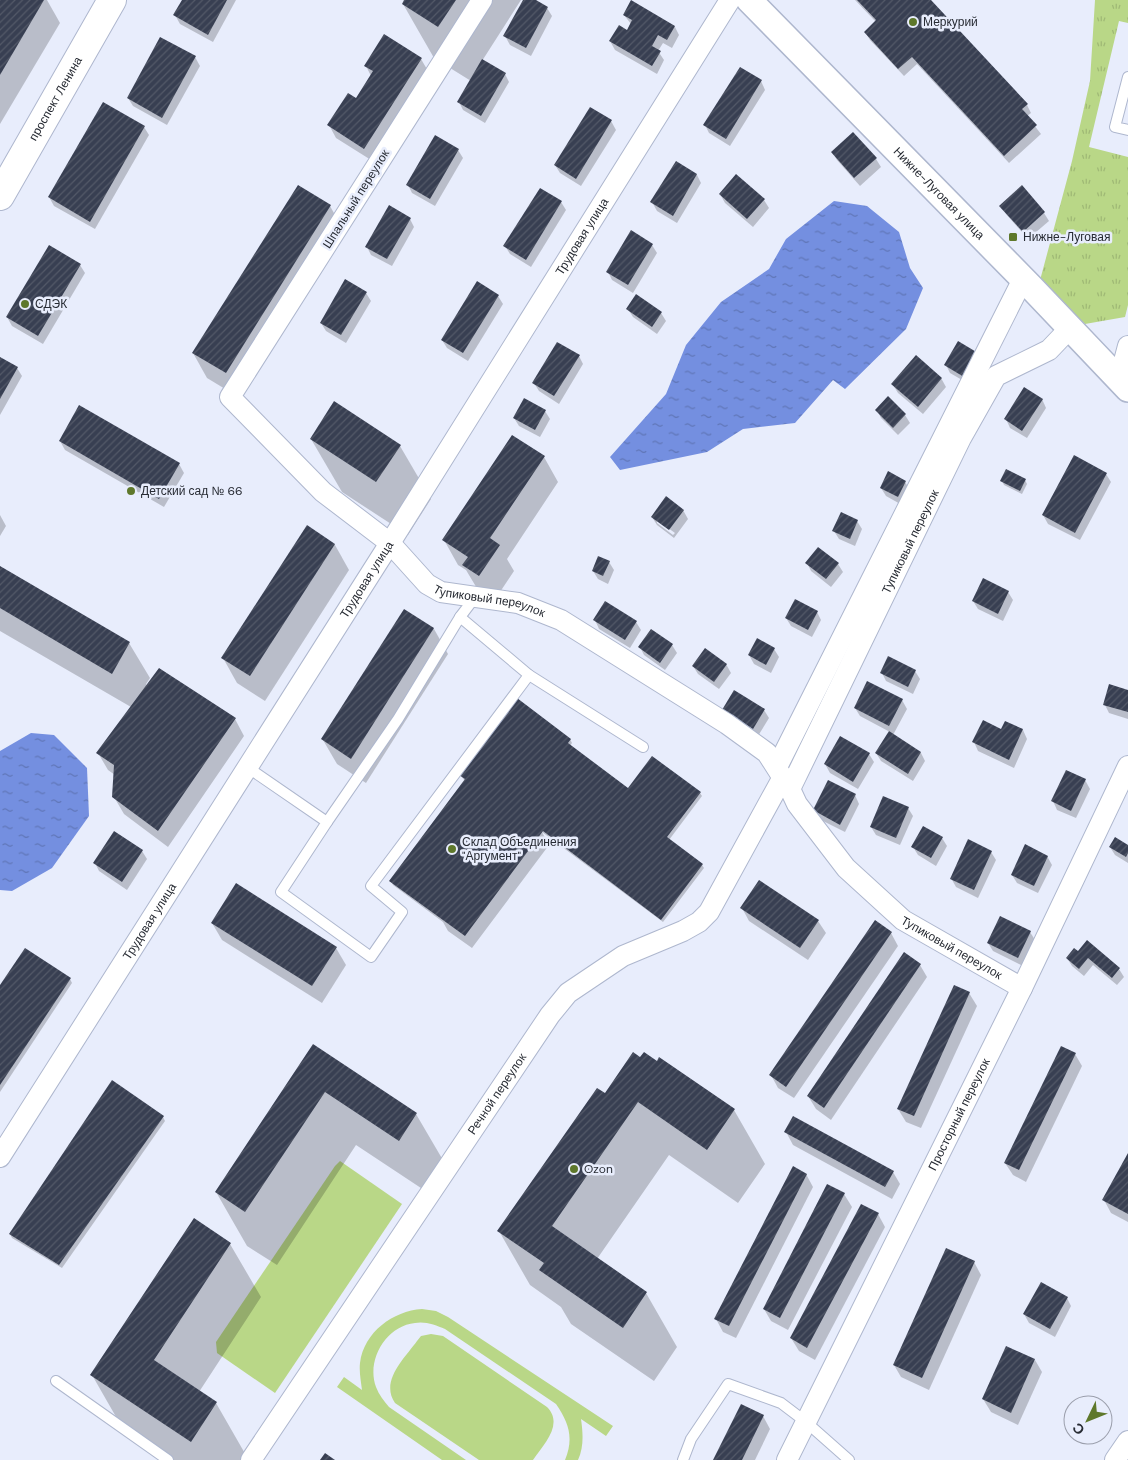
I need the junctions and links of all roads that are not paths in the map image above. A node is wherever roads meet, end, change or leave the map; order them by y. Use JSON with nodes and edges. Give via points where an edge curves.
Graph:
{"nodes":[{"id":1,"x":112,"y":0,"type":"edge"},
{"id":2,"x":482,"y":0,"type":"edge"},
{"id":3,"x":730,"y":0,"type":"edge"},
{"id":4,"x":749,"y":0,"type":"edge"},
{"id":5,"x":1128,"y":77,"type":"edge"},
{"id":6,"x":1128,"y":130,"type":"edge"},
{"id":7,"x":0,"y":196,"type":"edge"},
{"id":8,"x":1023,"y":279,"type":"junction"},
{"id":9,"x":1070,"y":328,"type":"junction"},
{"id":10,"x":1128,"y":346,"type":"edge"},
{"id":11,"x":1124,"y":385,"type":"edge"},
{"id":12,"x":230,"y":397,"type":"joint"},
{"id":13,"x":390,"y":543,"type":"junction"},
{"id":14,"x":476,"y":596,"type":"junction"},
{"id":15,"x":460,"y":618,"type":"junction"},
{"id":16,"x":529,"y":675,"type":"junction"},
{"id":17,"x":643,"y":747,"type":"dead end"},
{"id":18,"x":1128,"y":766,"type":"edge"},
{"id":19,"x":247,"y":767,"type":"junction"},
{"id":20,"x":783,"y":778,"type":"junction"},
{"id":21,"x":327,"y":822,"type":"junction"},
{"id":22,"x":1022,"y":988,"type":"junction"},
{"id":23,"x":0,"y":1158,"type":"edge"},
{"id":24,"x":56,"y":1381,"type":"dead end"},
{"id":25,"x":806,"y":1422,"type":"junction"},
{"id":26,"x":1128,"y":1441,"type":"edge"},
{"id":27,"x":168,"y":1460,"type":"edge"},
{"id":28,"x":251,"y":1460,"type":"edge"},
{"id":29,"x":683,"y":1460,"type":"edge"},
{"id":30,"x":787,"y":1460,"type":"edge"},
{"id":31,"x":849,"y":1460,"type":"edge"},
{"id":32,"x":1115,"y":1460,"type":"edge"}],
"edges":[{"from":1,"to":7,"type":"main road","name":"проспект Ленина","via":[[11,168]]},
{"from":2,"to":12,"type":"street","name":"Шпальный переулок"},
{"from":3,"to":13,"type":"street","name":"Трудовая улица"},
{"from":4,"to":8,"type":"street","name":"Нижне-Луговая улица"},
{"from":5,"to":6,"type":"lane","via":[[1115,126]]},
{"from":8,"to":9,"type":"street","name":"Нижне-Луговая улица"},
{"from":8,"to":20,"type":"street","name":"Тупиковый переулок"},
{"from":9,"to":11,"type":"street","name":"Нижне-Луговая улица"},
{"from":9,"to":20,"type":"street","name":"Тупиковый переулок","via":[[1049,350],[996,376]]},
{"from":10,"to":11,"type":"street"},
{"from":12,"to":13,"type":"street","name":"Тупиковый переулок","via":[[323,492]]},
{"from":13,"to":14,"type":"street","name":"Тупиковый переулок","via":[[427,584],[441,592]]},
{"from":13,"to":19,"type":"street","name":"Трудовая улица"},
{"from":14,"to":15,"type":"lane"},
{"from":14,"to":20,"type":"street","name":"Тупиковый переулок","via":[[518,603],[561,620],[727,724],[767,753]]},
{"from":15,"to":16,"type":"lane"},
{"from":15,"to":21,"type":"lane","via":[[398,719]]},
{"from":16,"to":17,"type":"lane"},
{"from":16,"to":21,"type":"lane","via":[[371,886],[402,912],[371,957],[281,892]]},
{"from":18,"to":22,"type":"street","name":"Просторный переулок"},
{"from":19,"to":21,"type":"lane"},
{"from":19,"to":23,"type":"street","name":"Трудовая улица"},
{"from":20,"to":22,"type":"street","name":"Тупиковый переулок","via":[[797,804],[846,868],[903,920]]},
{"from":20,"to":28,"type":"street","name":"Речной переулок","via":[[709,912],[682,931],[623,956],[568,993],[550,1015]]},
{"from":22,"to":25,"type":"street","name":"Просторный переулок"},
{"from":24,"to":27,"type":"lane"},
{"from":25,"to":29,"type":"lane","via":[[781,1403],[728,1384],[691,1439]]},
{"from":25,"to":30,"type":"street","name":"Просторный переулок"},
{"from":25,"to":31,"type":"lane"},
{"from":26,"to":32,"type":"street"}]}
